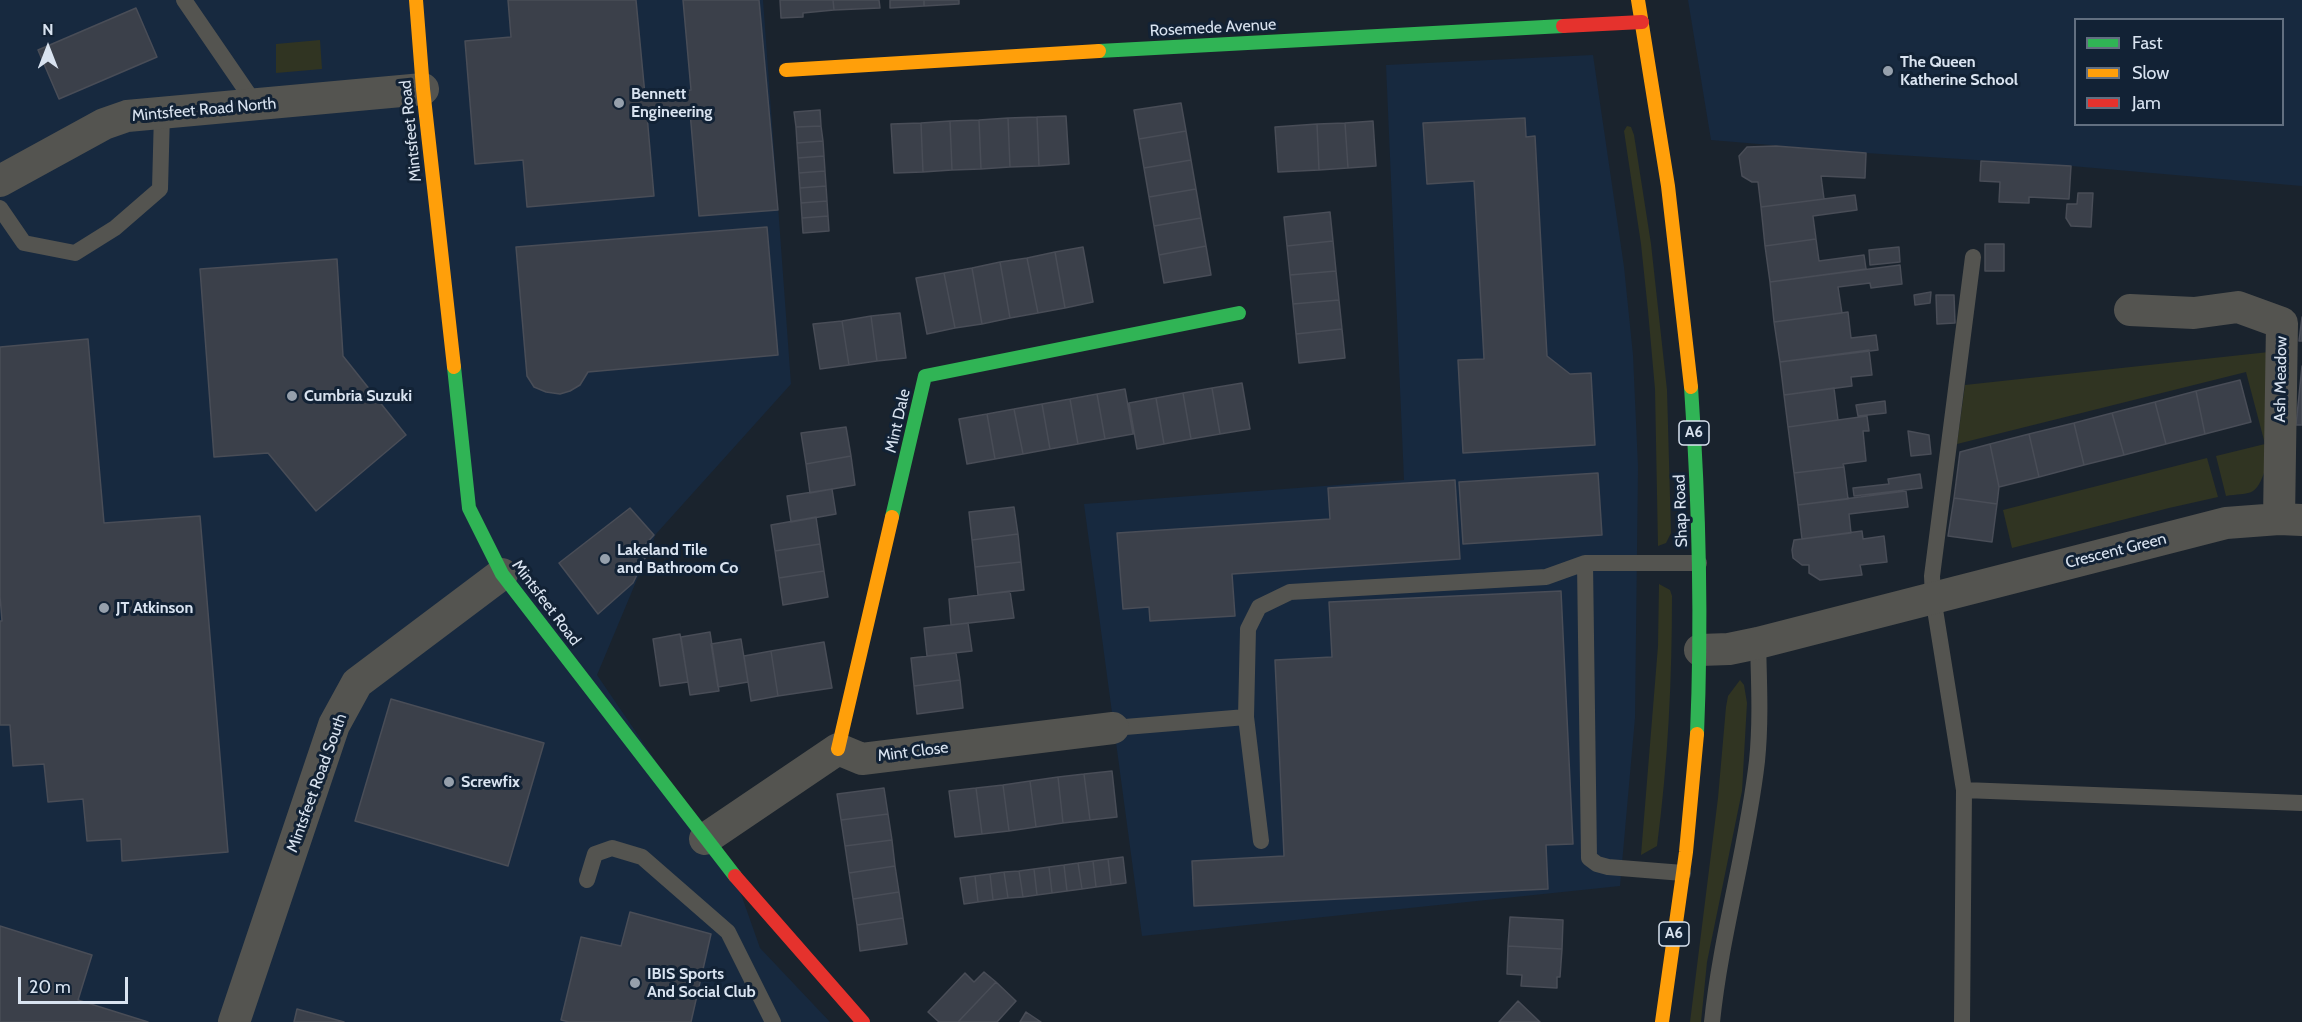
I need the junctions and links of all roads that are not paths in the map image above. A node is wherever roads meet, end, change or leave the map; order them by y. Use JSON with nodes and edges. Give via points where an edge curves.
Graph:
{"nodes":[{"id":1,"x":184,"y":0,"type":"edge"},
{"id":2,"x":416,"y":0,"type":"edge"},
{"id":3,"x":1638,"y":0,"type":"edge"},
{"id":4,"x":1642,"y":22,"type":"junction"},
{"id":5,"x":786,"y":70,"type":"dead end"},
{"id":6,"x":423,"y":89,"type":"junction"},
{"id":7,"x":256,"y":105,"type":"junction"},
{"id":8,"x":162,"y":113,"type":"junction"},
{"id":9,"x":0,"y":181,"type":"edge"},
{"id":10,"x":0,"y":208,"type":"edge"},
{"id":11,"x":1973,"y":257,"type":"dead end"},
{"id":12,"x":2130,"y":310,"type":"dead end"},
{"id":13,"x":1239,"y":313,"type":"dead end"},
{"id":14,"x":2290,"y":520,"type":"edge"},
{"id":15,"x":1585,"y":563,"type":"junction"},
{"id":16,"x":1699,"y":563,"type":"junction"},
{"id":17,"x":502,"y":574,"type":"junction"},
{"id":18,"x":1933,"y":597,"type":"junction"},
{"id":19,"x":1758,"y":643,"type":"junction"},
{"id":20,"x":1700,"y":650,"type":"junction"},
{"id":21,"x":1246,"y":717,"type":"junction"},
{"id":22,"x":1113,"y":728,"type":"joint"},
{"id":23,"x":838,"y":749,"type":"junction"},
{"id":24,"x":1964,"y":790,"type":"junction"},
{"id":25,"x":2302,"y":803,"type":"edge"},
{"id":26,"x":705,"y":839,"type":"junction"},
{"id":27,"x":1261,"y":842,"type":"dead end"},
{"id":28,"x":1683,"y":873,"type":"junction"},
{"id":29,"x":587,"y":880,"type":"dead end"},
{"id":30,"x":234,"y":1022,"type":"edge"},
{"id":31,"x":773,"y":1022,"type":"edge"},
{"id":32,"x":863,"y":1022,"type":"edge"},
{"id":33,"x":1662,"y":1022,"type":"edge"},
{"id":34,"x":1712,"y":1022,"type":"edge"},
{"id":35,"x":1962,"y":1022,"type":"edge"}],
"edges":[{"from":1,"to":7,"type":"lane"},
{"from":2,"to":6,"type":"main road","name":"Mintsfeet Road"},
{"from":3,"to":4,"type":"main road","name":"Shap Road","number":"A6"},
{"from":4,"to":5,"type":"main road","name":"Rosemede Avenue"},
{"from":4,"to":16,"type":"main road","name":"Shap Road","number":"A6","via":[[1689,358]]},
{"from":6,"to":7,"type":"street","name":"Mintsfeet Road North"},
{"from":6,"to":17,"type":"main road","name":"Mintsfeet Road","via":[[469,508]]},
{"from":7,"to":8,"type":"street","name":"Mintsfeet Road North"},
{"from":8,"to":9,"type":"street","name":"Mintsfeet Road North","via":[[104,124]]},
{"from":8,"to":10,"type":"lane","via":[[160,189],[115,228],[75,253],[24,243]]},
{"from":11,"to":18,"type":"lane","via":[[1932,576]]},
{"from":12,"to":14,"type":"street","name":"Ash Meadow","via":[[2194,313],[2238,307],[2282,323]]},
{"from":13,"to":23,"type":"main road","name":"Mint Dale","via":[[925,376]]},
{"from":14,"to":18,"type":"street","name":"Crescent Green","via":[[2226,523]]},
{"from":15,"to":16,"type":"lane"},
{"from":15,"to":21,"type":"lane","via":[[1546,577],[1290,592],[1259,607],[1248,630]]},
{"from":15,"to":28,"type":"lane","via":[[1589,858],[1608,867]]},
{"from":16,"to":20,"type":"main road","name":"Shap Road","number":"A6"},
{"from":17,"to":26,"type":"main road","name":"Mintsfeet Road"},
{"from":17,"to":30,"type":"street","name":"Mintsfeet Road South","via":[[357,683],[334,725]]},
{"from":18,"to":19,"type":"street","name":"Crescent Green"},
{"from":18,"to":24,"type":"lane"},
{"from":19,"to":20,"type":"street","name":"Crescent Green","via":[[1729,650]]},
{"from":19,"to":34,"type":"lane","via":[[1757,760]]},
{"from":20,"to":28,"type":"main road","name":"Shap Road","number":"A6","via":[[1696,752]]},
{"from":21,"to":22,"type":"lane"},
{"from":21,"to":27,"type":"lane"},
{"from":22,"to":23,"type":"street","name":"Mint Close","via":[[862,759]]},
{"from":23,"to":26,"type":"street"},
{"from":24,"to":25,"type":"lane"},
{"from":24,"to":35,"type":"lane"},
{"from":26,"to":32,"type":"main road","name":"Mintsfeet Road"},
{"from":28,"to":33,"type":"main road","name":"Shap Road","number":"A6"},
{"from":29,"to":31,"type":"lane","via":[[595,854],[612,848],[642,857],[728,932]]}]}
